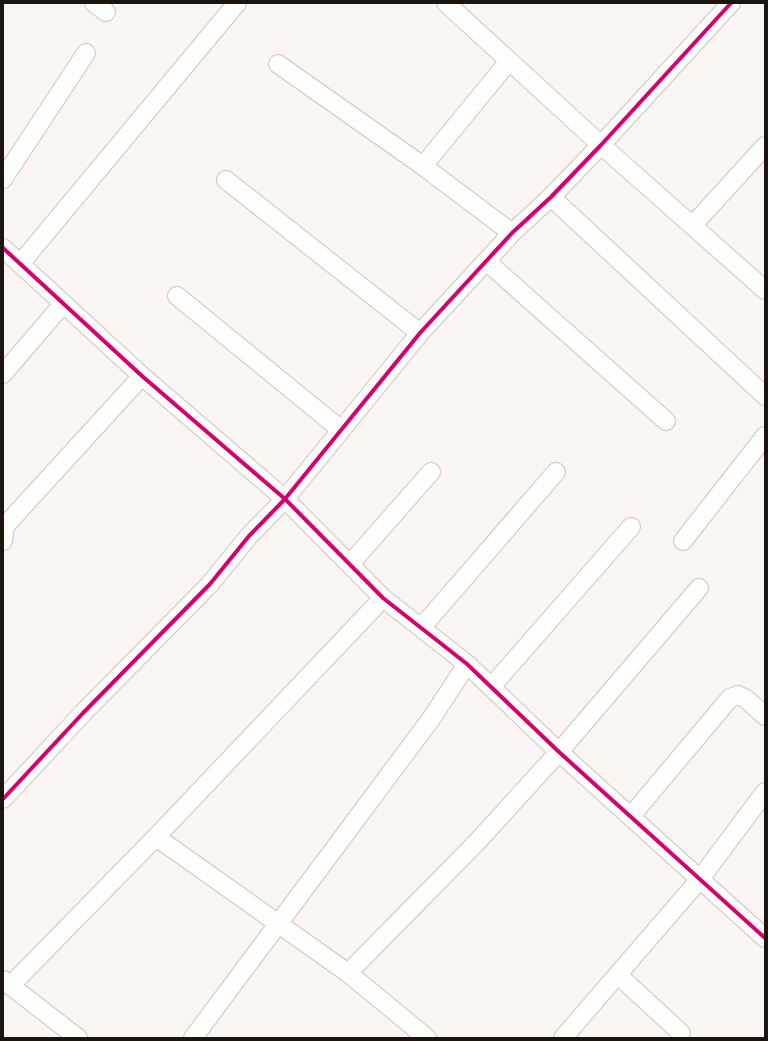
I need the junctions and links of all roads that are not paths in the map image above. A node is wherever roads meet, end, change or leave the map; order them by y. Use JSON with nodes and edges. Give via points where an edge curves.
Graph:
{"nodes":[{"id":1,"x":237,"y":3,"type":"edge"},
{"id":2,"x":446,"y":3,"type":"edge"},
{"id":3,"x":731,"y":3,"type":"edge"},
{"id":4,"x":86,"y":53,"type":"dead end"},
{"id":5,"x":509,"y":61,"type":"junction"},
{"id":6,"x":278,"y":64,"type":"dead end"},
{"id":7,"x":601,"y":145,"type":"junction"},
{"id":8,"x":765,"y":146,"type":"edge"},
{"id":9,"x":423,"y":166,"type":"junction"},
{"id":10,"x":3,"y":179,"type":"edge"},
{"id":11,"x":226,"y":180,"type":"dead end"},
{"id":12,"x":551,"y":197,"type":"junction"},
{"id":13,"x":694,"y":225,"type":"junction"},
{"id":14,"x":512,"y":233,"type":"junction"},
{"id":15,"x":3,"y":248,"type":"edge"},
{"id":16,"x":486,"y":261,"type":"junction"},
{"id":17,"x":20,"y":264,"type":"junction"},
{"id":18,"x":765,"y":290,"type":"edge"},
{"id":19,"x":177,"y":296,"type":"dead end"},
{"id":20,"x":63,"y":304,"type":"junction"},
{"id":21,"x":420,"y":333,"type":"junction"},
{"id":22,"x":3,"y":374,"type":"edge"},
{"id":23,"x":142,"y":376,"type":"junction"},
{"id":24,"x":765,"y":396,"type":"edge"},
{"id":25,"x":666,"y":421,"type":"dead end"},
{"id":26,"x":340,"y":429,"type":"junction"},
{"id":27,"x":765,"y":436,"type":"edge"},
{"id":28,"x":431,"y":472,"type":"dead end"},
{"id":29,"x":556,"y":472,"type":"dead end"},
{"id":30,"x":285,"y":499,"type":"junction"},
{"id":31,"x":631,"y":527,"type":"dead end"},
{"id":32,"x":4,"y":530,"type":"edge"},
{"id":33,"x":683,"y":541,"type":"dead end"},
{"id":34,"x":350,"y":564,"type":"junction"},
{"id":35,"x":699,"y":588,"type":"dead end"},
{"id":36,"x":383,"y":598,"type":"junction"},
{"id":37,"x":421,"y":628,"type":"junction"},
{"id":38,"x":467,"y":664,"type":"junction"},
{"id":39,"x":491,"y":687,"type":"junction"},
{"id":40,"x":765,"y":716,"type":"edge"},
{"id":41,"x":559,"y":752,"type":"junction"},
{"id":42,"x":765,"y":792,"type":"edge"},
{"id":43,"x":3,"y":799,"type":"edge"},
{"id":44,"x":631,"y":816,"type":"junction"},
{"id":45,"x":156,"y":838,"type":"junction"},
{"id":46,"x":700,"y":879,"type":"junction"},
{"id":47,"x":278,"y":924,"type":"junction"},
{"id":48,"x":765,"y":938,"type":"edge"},
{"id":49,"x":348,"y":973,"type":"junction"},
{"id":50,"x":618,"y":975,"type":"junction"},
{"id":51,"x":7,"y":982,"type":"edge"},
{"id":52,"x":681,"y":1033,"type":"dead end"},
{"id":53,"x":78,"y":1038,"type":"edge"},
{"id":54,"x":193,"y":1038,"type":"edge"},
{"id":55,"x":427,"y":1038,"type":"edge"},
{"id":56,"x":563,"y":1038,"type":"edge"}],
"edges":[{"from":1,"to":17,"type":"street"},
{"from":2,"to":5,"type":"street"},
{"from":3,"to":7,"type":"street"},
{"from":4,"to":10,"type":"street"},
{"from":5,"to":7,"type":"street"},
{"from":5,"to":9,"type":"street"},
{"from":6,"to":9,"type":"street"},
{"from":7,"to":12,"type":"street"},
{"from":7,"to":13,"type":"street"},
{"from":8,"to":13,"type":"street"},
{"from":9,"to":14,"type":"street"},
{"from":11,"to":21,"type":"street"},
{"from":12,"to":14,"type":"street"},
{"from":12,"to":24,"type":"street"},
{"from":13,"to":18,"type":"street"},
{"from":14,"to":16,"type":"street"},
{"from":15,"to":17,"type":"street"},
{"from":16,"to":21,"type":"street"},
{"from":16,"to":25,"type":"street"},
{"from":17,"to":20,"type":"street"},
{"from":19,"to":26,"type":"street"},
{"from":20,"to":22,"type":"street"},
{"from":20,"to":23,"type":"street"},
{"from":21,"to":26,"type":"street"},
{"from":23,"to":30,"type":"street"},
{"from":23,"to":32,"type":"street"},
{"from":26,"to":30,"type":"street"},
{"from":27,"to":33,"type":"street"},
{"from":28,"to":34,"type":"street"},
{"from":29,"to":37,"type":"street"},
{"from":30,"to":34,"type":"street"},
{"from":30,"to":43,"type":"street","via":[[249,536],[210,584],[83,712]]},
{"from":31,"to":39,"type":"street"},
{"from":34,"to":36,"type":"street"},
{"from":35,"to":41,"type":"street"},
{"from":36,"to":37,"type":"street"},
{"from":36,"to":45,"type":"street"},
{"from":37,"to":38,"type":"street"},
{"from":38,"to":39,"type":"street"},
{"from":38,"to":47,"type":"street","via":[[431,719]]},
{"from":39,"to":41,"type":"street"},
{"from":40,"to":44,"type":"street","via":[[746,699],[738,695],[730,698]]},
{"from":41,"to":44,"type":"street"},
{"from":41,"to":49,"type":"street","via":[[477,842]]},
{"from":42,"to":46,"type":"street"},
{"from":44,"to":46,"type":"street"},
{"from":45,"to":47,"type":"street"},
{"from":45,"to":51,"type":"street"},
{"from":46,"to":48,"type":"street"},
{"from":46,"to":50,"type":"street"},
{"from":47,"to":49,"type":"street"},
{"from":47,"to":54,"type":"street"},
{"from":49,"to":55,"type":"street"},
{"from":50,"to":52,"type":"street"},
{"from":50,"to":56,"type":"street"},
{"from":51,"to":53,"type":"street"}]}
